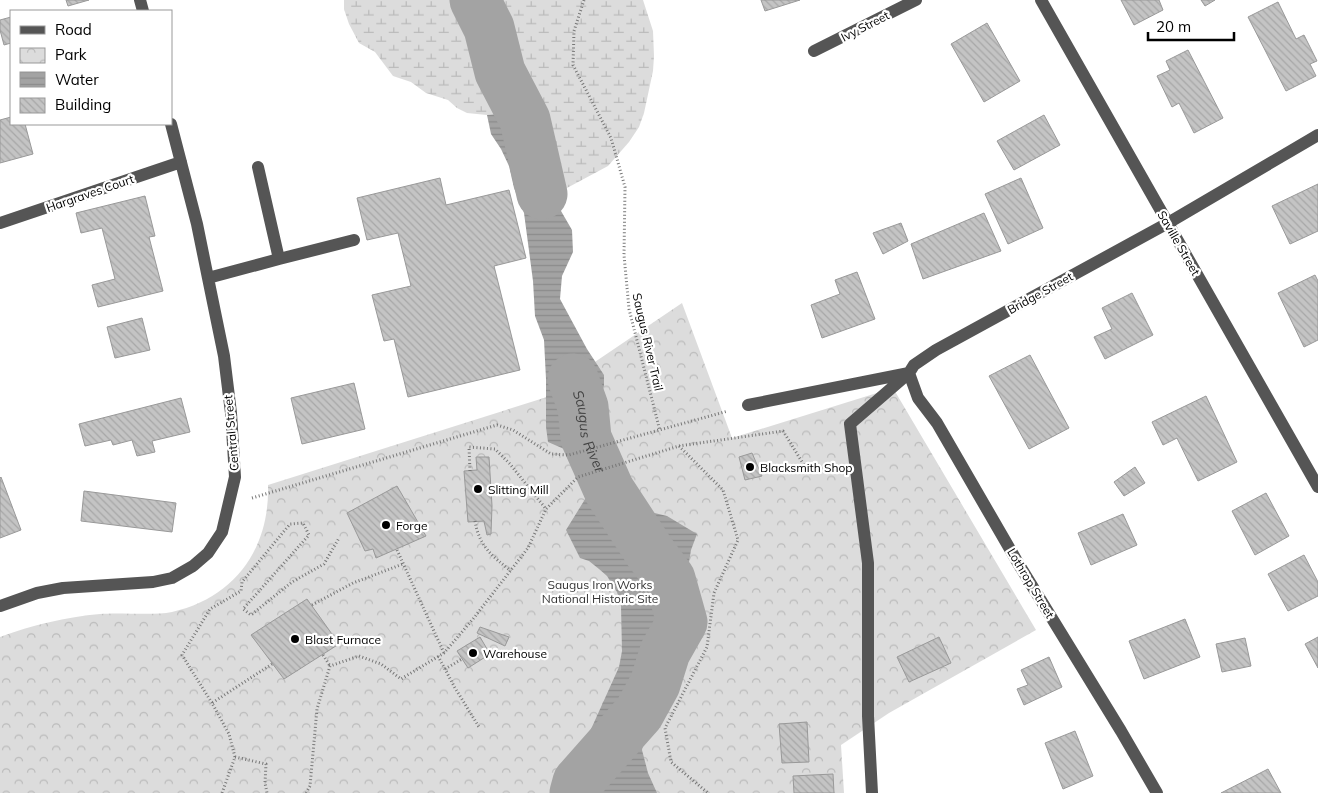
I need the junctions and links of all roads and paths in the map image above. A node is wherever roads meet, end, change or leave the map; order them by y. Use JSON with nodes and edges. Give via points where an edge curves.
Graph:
{"nodes":[{"id":1,"x":584,"y":0,"type":"edge"},
{"id":2,"x":916,"y":0,"type":"edge"},
{"id":3,"x":1041,"y":0,"type":"edge"},
{"id":4,"x":814,"y":51,"type":"dead end"},
{"id":5,"x":171,"y":125,"type":"edge"},
{"id":6,"x":1318,"y":135,"type":"edge"},
{"id":7,"x":181,"y":162,"type":"junction"},
{"id":8,"x":258,"y":167,"type":"dead end"},
{"id":9,"x":0,"y":223,"type":"edge"},
{"id":10,"x":1168,"y":223,"type":"junction"},
{"id":11,"x":354,"y":240,"type":"dead end"},
{"id":12,"x":279,"y":259,"type":"junction"},
{"id":13,"x":208,"y":278,"type":"junction"},
{"id":14,"x":909,"y":373,"type":"junction"},
{"id":15,"x":748,"y":405,"type":"joint"},
{"id":16,"x":660,"y":431,"type":"junction"},
{"id":17,"x":679,"y":446,"type":"junction"},
{"id":18,"x":804,"y":464,"type":"dead end"},
{"id":19,"x":470,"y":471,"type":"dead end"},
{"id":20,"x":1318,"y":487,"type":"edge"},
{"id":21,"x":229,"y":505,"type":"junction"},
{"id":22,"x":546,"y":509,"type":"junction"},
{"id":23,"x":475,"y":521,"type":"dead end"},
{"id":24,"x":339,"y":538,"type":"dead end"},
{"id":25,"x":397,"y":550,"type":"dead end"},
{"id":26,"x":403,"y":564,"type":"junction"},
{"id":27,"x":511,"y":571,"type":"junction"},
{"id":28,"x":312,"y":605,"type":"dead end"},
{"id":29,"x":0,"y":606,"type":"edge"},
{"id":30,"x":444,"y":653,"type":"junction"},
{"id":31,"x":323,"y":655,"type":"dead end"},
{"id":32,"x":438,"y":656,"type":"junction"},
{"id":33,"x":462,"y":659,"type":"dead end"},
{"id":34,"x":272,"y":664,"type":"dead end"},
{"id":35,"x":330,"y":666,"type":"junction"},
{"id":36,"x":445,"y":670,"type":"junction"},
{"id":37,"x":212,"y":703,"type":"junction"},
{"id":38,"x":479,"y":727,"type":"dead end"},
{"id":39,"x":236,"y":757,"type":"junction"},
{"id":40,"x":222,"y":793,"type":"edge"},
{"id":41,"x":267,"y":793,"type":"edge"},
{"id":42,"x":306,"y":793,"type":"edge"},
{"id":43,"x":708,"y":793,"type":"edge"},
{"id":44,"x":872,"y":793,"type":"edge"},
{"id":45,"x":1157,"y":793,"type":"edge"}],
"edges":[{"from":1,"to":16,"type":"path","name":"Saugus River Trail","via":[[574,31],[573,65],[612,138],[625,187],[624,255],[629,309]]},
{"from":2,"to":4,"type":"street","name":"Ivy Street"},
{"from":3,"to":10,"type":"street","name":"Saville Street"},
{"from":5,"to":7,"type":"street","name":"Central Street"},
{"from":6,"to":10,"type":"street","name":"Bridge Street"},
{"from":7,"to":9,"type":"street","name":"Hargraves Court"},
{"from":7,"to":13,"type":"street","name":"Central Street"},
{"from":8,"to":12,"type":"street"},
{"from":10,"to":14,"type":"street","name":"Bridge Street","via":[[936,350],[914,365]]},
{"from":10,"to":20,"type":"street","name":"Saville Street"},
{"from":11,"to":12,"type":"street"},
{"from":12,"to":13,"type":"street"},
{"from":13,"to":21,"type":"street","name":"Central Street","via":[[224,356],[231,413],[235,477]]},
{"from":14,"to":15,"type":"street"},
{"from":14,"to":44,"type":"street","name":"Bridge Street","via":[[850,424],[868,562],[868,716]]},
{"from":14,"to":45,"type":"street","name":"Lothrop Street","via":[[918,398],[937,423]]},
{"from":15,"to":16,"type":"path"},
{"from":16,"to":21,"type":"path","via":[[569,455],[551,454],[513,430],[497,424]]},
{"from":17,"to":18,"type":"path","via":[[782,431]]},
{"from":17,"to":22,"type":"path","via":[[578,477]]},
{"from":17,"to":43,"type":"path","via":[[723,490],[738,540],[714,593],[707,647],[665,728],[671,762]]},
{"from":19,"to":22,"type":"path","via":[[469,447],[495,449]]},
{"from":21,"to":29,"type":"street","name":"Central Street","via":[[222,532],[208,553],[172,578],[64,588]]},
{"from":22,"to":27,"type":"path","via":[[528,548]]},
{"from":23,"to":27,"type":"path","via":[[480,542]]},
{"from":24,"to":37,"type":"path","via":[[324,564],[292,582],[251,615],[244,609],[309,535],[303,523],[290,524],[242,582],[241,591],[210,609],[182,655]]},
{"from":25,"to":26,"type":"path"},
{"from":26,"to":28,"type":"path","via":[[354,583]]},
{"from":26,"to":30,"type":"path"},
{"from":27,"to":30,"type":"path"},
{"from":30,"to":32,"type":"path"},
{"from":31,"to":35,"type":"path"},
{"from":32,"to":35,"type":"path","via":[[401,679],[381,664],[359,656]]},
{"from":32,"to":36,"type":"path"},
{"from":33,"to":36,"type":"path"},
{"from":34,"to":37,"type":"path"},
{"from":35,"to":42,"type":"path","via":[[317,709],[310,786]]},
{"from":36,"to":38,"type":"path"},
{"from":37,"to":39,"type":"path","via":[[229,734]]},
{"from":39,"to":40,"type":"path"},
{"from":39,"to":41,"type":"path","via":[[266,764]]}]}
